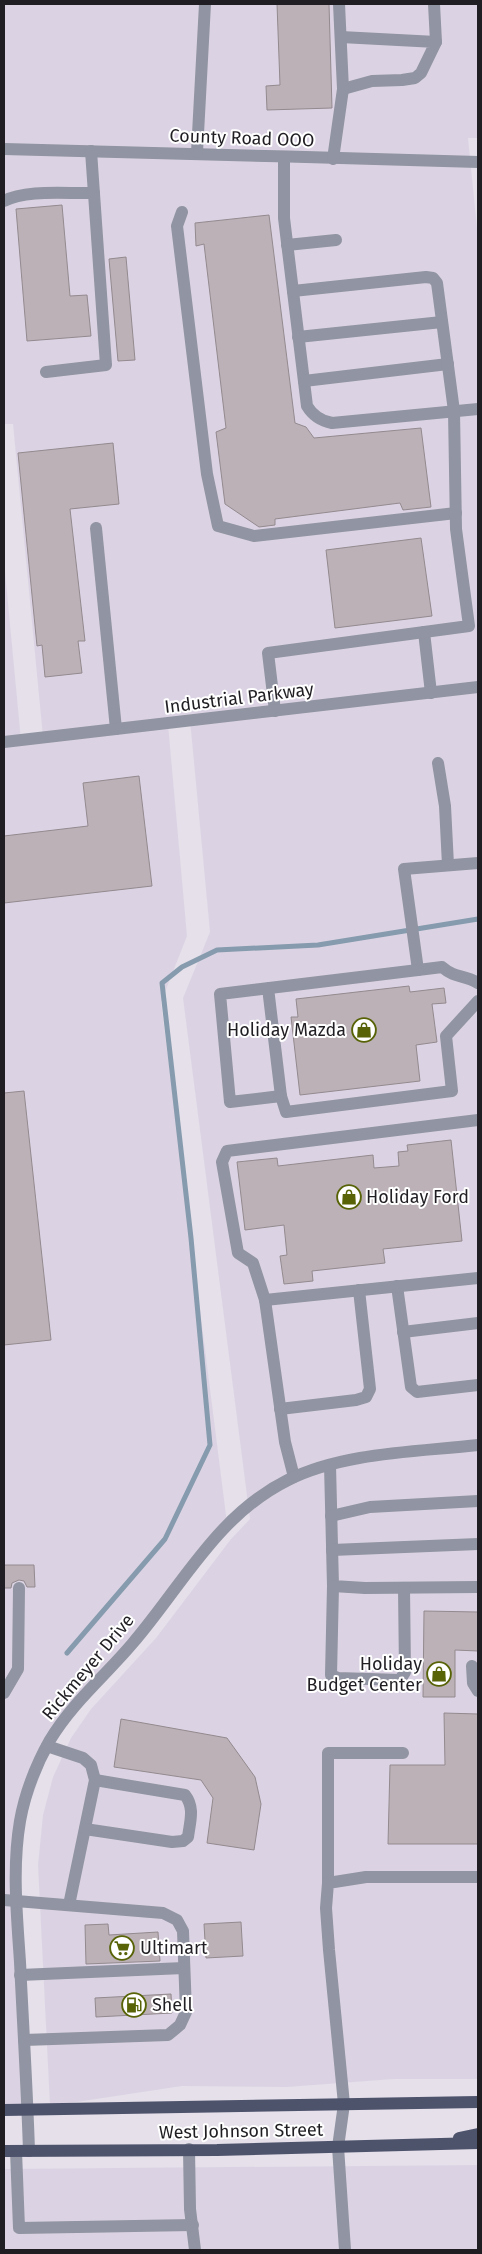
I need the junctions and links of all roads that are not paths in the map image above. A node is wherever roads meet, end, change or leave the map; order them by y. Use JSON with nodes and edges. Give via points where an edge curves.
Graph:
{"nodes":[{"id":1,"x":205,"y":4,"type":"edge"},
{"id":2,"x":339,"y":4,"type":"edge"},
{"id":3,"x":434,"y":4,"type":"edge"},
{"id":4,"x":341,"y":37,"type":"junction"},
{"id":5,"x":436,"y":42,"type":"junction"},
{"id":6,"x":343,"y":89,"type":"junction"},
{"id":7,"x":4,"y":149,"type":"edge"},
{"id":8,"x":91,"y":150,"type":"junction"},
{"id":9,"x":197,"y":152,"type":"junction"},
{"id":10,"x":284,"y":158,"type":"junction"},
{"id":11,"x":333,"y":159,"type":"junction"},
{"id":12,"x":478,"y":162,"type":"edge"},
{"id":13,"x":94,"y":193,"type":"junction"},
{"id":14,"x":4,"y":201,"type":"edge"},
{"id":15,"x":182,"y":212,"type":"dead end"},
{"id":16,"x":336,"y":240,"type":"dead end"},
{"id":17,"x":287,"y":245,"type":"junction"},
{"id":18,"x":293,"y":291,"type":"junction"},
{"id":19,"x":442,"y":322,"type":"junction"},
{"id":20,"x":298,"y":337,"type":"junction"},
{"id":21,"x":448,"y":364,"type":"junction"},
{"id":22,"x":46,"y":372,"type":"dead end"},
{"id":23,"x":304,"y":381,"type":"junction"},
{"id":24,"x":478,"y":409,"type":"edge"},
{"id":25,"x":454,"y":411,"type":"junction"},
{"id":26,"x":456,"y":513,"type":"junction"},
{"id":27,"x":96,"y":528,"type":"dead end"},
{"id":28,"x":424,"y":632,"type":"junction"},
{"id":29,"x":478,"y":687,"type":"edge"},
{"id":30,"x":431,"y":693,"type":"junction"},
{"id":31,"x":275,"y":711,"type":"junction"},
{"id":32,"x":116,"y":730,"type":"junction"},
{"id":33,"x":4,"y":742,"type":"edge"},
{"id":34,"x":438,"y":763,"type":"dead end"},
{"id":35,"x":478,"y":863,"type":"edge"},
{"id":36,"x":448,"y":865,"type":"junction"},
{"id":37,"x":418,"y":970,"type":"junction"},
{"id":38,"x":478,"y":983,"type":"edge"},
{"id":39,"x":268,"y":988,"type":"junction"},
{"id":40,"x":478,"y":1002,"type":"edge"},
{"id":41,"x":282,"y":1096,"type":"junction"},
{"id":42,"x":478,"y":1120,"type":"edge"},
{"id":43,"x":478,"y":1278,"type":"edge"},
{"id":44,"x":397,"y":1286,"type":"junction"},
{"id":45,"x":359,"y":1290,"type":"junction"},
{"id":46,"x":264,"y":1300,"type":"junction"},
{"id":47,"x":478,"y":1323,"type":"edge"},
{"id":48,"x":403,"y":1332,"type":"junction"},
{"id":49,"x":478,"y":1385,"type":"edge"},
{"id":50,"x":280,"y":1409,"type":"junction"},
{"id":51,"x":478,"y":1445,"type":"edge"},
{"id":52,"x":330,"y":1464,"type":"junction"},
{"id":53,"x":294,"y":1477,"type":"junction"},
{"id":54,"x":478,"y":1501,"type":"edge"},
{"id":55,"x":331,"y":1516,"type":"junction"},
{"id":56,"x":478,"y":1544,"type":"edge"},
{"id":57,"x":332,"y":1550,"type":"junction"},
{"id":58,"x":333,"y":1586,"type":"junction"},
{"id":59,"x":478,"y":1587,"type":"edge"},
{"id":60,"x":19,"y":1588,"type":"dead end"},
{"id":61,"x":404,"y":1588,"type":"junction"},
{"id":62,"x":472,"y":1666,"type":"dead end"},
{"id":63,"x":478,"y":1691,"type":"edge"},
{"id":64,"x":4,"y":1693,"type":"edge"},
{"id":65,"x":47,"y":1746,"type":"junction"},
{"id":66,"x":403,"y":1753,"type":"dead end"},
{"id":67,"x":95,"y":1780,"type":"junction"},
{"id":68,"x":85,"y":1829,"type":"junction"},
{"id":69,"x":478,"y":1877,"type":"edge"},
{"id":70,"x":328,"y":1882,"type":"junction"},
{"id":71,"x":10,"y":1900,"type":"edge"},
{"id":72,"x":69,"y":1905,"type":"junction"},
{"id":73,"x":184,"y":1968,"type":"junction"},
{"id":74,"x":20,"y":1975,"type":"junction"},
{"id":75,"x":24,"y":2040,"type":"junction"},
{"id":76,"x":478,"y":2102,"type":"edge"},
{"id":77,"x":344,"y":2104,"type":"junction"},
{"id":78,"x":4,"y":2110,"type":"edge"},
{"id":79,"x":28,"y":2110,"type":"junction"},
{"id":80,"x":478,"y":2134,"type":"edge"},
{"id":81,"x":437,"y":2143,"type":"junction"},
{"id":82,"x":478,"y":2143,"type":"edge"},
{"id":83,"x":338,"y":2146,"type":"junction"},
{"id":84,"x":189,"y":2149,"type":"junction"},
{"id":85,"x":10,"y":2151,"type":"edge"},
{"id":86,"x":30,"y":2152,"type":"junction"},
{"id":87,"x":193,"y":2225,"type":"junction"},
{"id":88,"x":195,"y":2250,"type":"edge"},
{"id":89,"x":345,"y":2250,"type":"edge"}],
"edges":[{"from":1,"to":9,"type":"street"},
{"from":2,"to":4,"type":"street"},
{"from":3,"to":5,"type":"street"},
{"from":4,"to":5,"type":"street"},
{"from":4,"to":6,"type":"street"},
{"from":5,"to":6,"type":"street","via":[[421,73],[415,78],[372,81]]},
{"from":6,"to":11,"type":"street"},
{"from":7,"to":8,"type":"street","name":"County Road OOO"},
{"from":8,"to":9,"type":"street","name":"County Road OOO"},
{"from":8,"to":13,"type":"street"},
{"from":9,"to":10,"type":"street","name":"County Road OOO"},
{"from":10,"to":11,"type":"street","name":"County Road OOO"},
{"from":10,"to":17,"type":"street"},
{"from":11,"to":12,"type":"street","name":"County Road OOO"},
{"from":13,"to":14,"type":"street","via":[[32,195]]},
{"from":13,"to":22,"type":"street","via":[[106,365]]},
{"from":15,"to":26,"type":"street","via":[[177,226],[178,236],[207,474],[218,526],[254,536]]},
{"from":16,"to":17,"type":"street"},
{"from":17,"to":18,"type":"street"},
{"from":18,"to":19,"type":"street","via":[[433,278],[437,283]]},
{"from":18,"to":20,"type":"street"},
{"from":19,"to":20,"type":"street"},
{"from":19,"to":21,"type":"street"},
{"from":20,"to":23,"type":"street"},
{"from":21,"to":23,"type":"street"},
{"from":21,"to":25,"type":"street"},
{"from":23,"to":25,"type":"street","via":[[307,406],[317,418],[327,422]]},
{"from":24,"to":25,"type":"street"},
{"from":25,"to":26,"type":"street"},
{"from":26,"to":28,"type":"street","via":[[470,626]]},
{"from":27,"to":32,"type":"street"},
{"from":28,"to":30,"type":"street"},
{"from":28,"to":31,"type":"street","via":[[268,653]]},
{"from":29,"to":30,"type":"street","name":"Industrial Parkway"},
{"from":30,"to":31,"type":"street","name":"Industrial Parkway"},
{"from":31,"to":32,"type":"street","name":"Industrial Parkway"},
{"from":32,"to":33,"type":"street","name":"Industrial Parkway"},
{"from":34,"to":36,"type":"street","via":[[445,806]]},
{"from":35,"to":36,"type":"street"},
{"from":36,"to":37,"type":"street","via":[[404,868]]},
{"from":37,"to":38,"type":"street","via":[[442,967],[452,976]]},
{"from":37,"to":39,"type":"street"},
{"from":39,"to":41,"type":"street"},
{"from":39,"to":41,"type":"street","via":[[220,994],[230,1102]]},
{"from":40,"to":41,"type":"street","via":[[446,1036],[452,1091],[286,1112]]},
{"from":42,"to":46,"type":"street","via":[[227,1152],[222,1162],[238,1253],[253,1263]]},
{"from":43,"to":44,"type":"street"},
{"from":44,"to":45,"type":"street"},
{"from":44,"to":48,"type":"street"},
{"from":45,"to":46,"type":"street"},
{"from":45,"to":50,"type":"street","via":[[370,1389],[366,1397]]},
{"from":46,"to":50,"type":"street"},
{"from":47,"to":48,"type":"street"},
{"from":48,"to":49,"type":"street","via":[[411,1387],[417,1392]]},
{"from":50,"to":53,"type":"street","via":[[284,1442]]},
{"from":51,"to":52,"type":"street","name":"Rickmeyer Drive"},
{"from":52,"to":53,"type":"street","name":"Rickmeyer Drive"},
{"from":52,"to":55,"type":"street"},
{"from":53,"to":65,"type":"street","name":"Rickmeyer Drive","via":[[261,1495],[222,1528],[134,1642],[68,1713]]},
{"from":54,"to":55,"type":"street","via":[[370,1508]]},
{"from":55,"to":57,"type":"street"},
{"from":56,"to":57,"type":"street"},
{"from":57,"to":58,"type":"street"},
{"from":58,"to":61,"type":"street"},
{"from":58,"to":61,"type":"street","via":[[331,1675],[400,1680],[405,1672]]},
{"from":59,"to":61,"type":"street"},
{"from":60,"to":64,"type":"street","via":[[18,1669]]},
{"from":62,"to":63,"type":"street","via":[[473,1683]]},
{"from":65,"to":67,"type":"street","via":[[83,1758],[91,1765]]},
{"from":65,"to":71,"type":"street","name":"Rickmeyer Drive","via":[[31,1781],[20,1819]]},
{"from":66,"to":70,"type":"street","via":[[328,1753]]},
{"from":67,"to":68,"type":"street"},
{"from":67,"to":68,"type":"street","via":[[185,1795],[192,1812],[188,1836],[183,1841],[172,1842]]},
{"from":68,"to":72,"type":"street"},
{"from":69,"to":70,"type":"street","via":[[366,1877]]},
{"from":70,"to":77,"type":"street","via":[[329,1950]]},
{"from":71,"to":72,"type":"street"},
{"from":71,"to":74,"type":"street","name":"Rickmeyer Drive"},
{"from":72,"to":73,"type":"street","via":[[163,1913],[177,1920],[182,1931]]},
{"from":73,"to":74,"type":"street"},
{"from":73,"to":75,"type":"street","via":[[186,2012],[180,2025],[168,2035]]},
{"from":74,"to":75,"type":"street","name":"Rickmeyer Drive"},
{"from":75,"to":79,"type":"street","name":"Rickmeyer Drive"},
{"from":76,"to":77,"type":"main road","name":"West Johnson Street"},
{"from":77,"to":79,"type":"main road","name":"West Johnson Street"},
{"from":77,"to":83,"type":"street"},
{"from":78,"to":79,"type":"main road","name":"West Johnson Street"},
{"from":79,"to":86,"type":"street","name":"Rickmeyer Drive"},
{"from":80,"to":81,"type":"main road"},
{"from":81,"to":82,"type":"main road","name":"West Johnson Street"},
{"from":81,"to":83,"type":"main road","name":"West Johnson Street"},
{"from":83,"to":84,"type":"main road","name":"West Johnson Street"},
{"from":83,"to":89,"type":"street"},
{"from":84,"to":86,"type":"main road","name":"West Johnson Street"},
{"from":84,"to":87,"type":"street"},
{"from":85,"to":86,"type":"main road","name":"West Johnson Street"},
{"from":85,"to":87,"type":"street","via":[[19,2228]]},
{"from":87,"to":88,"type":"street"}]}
